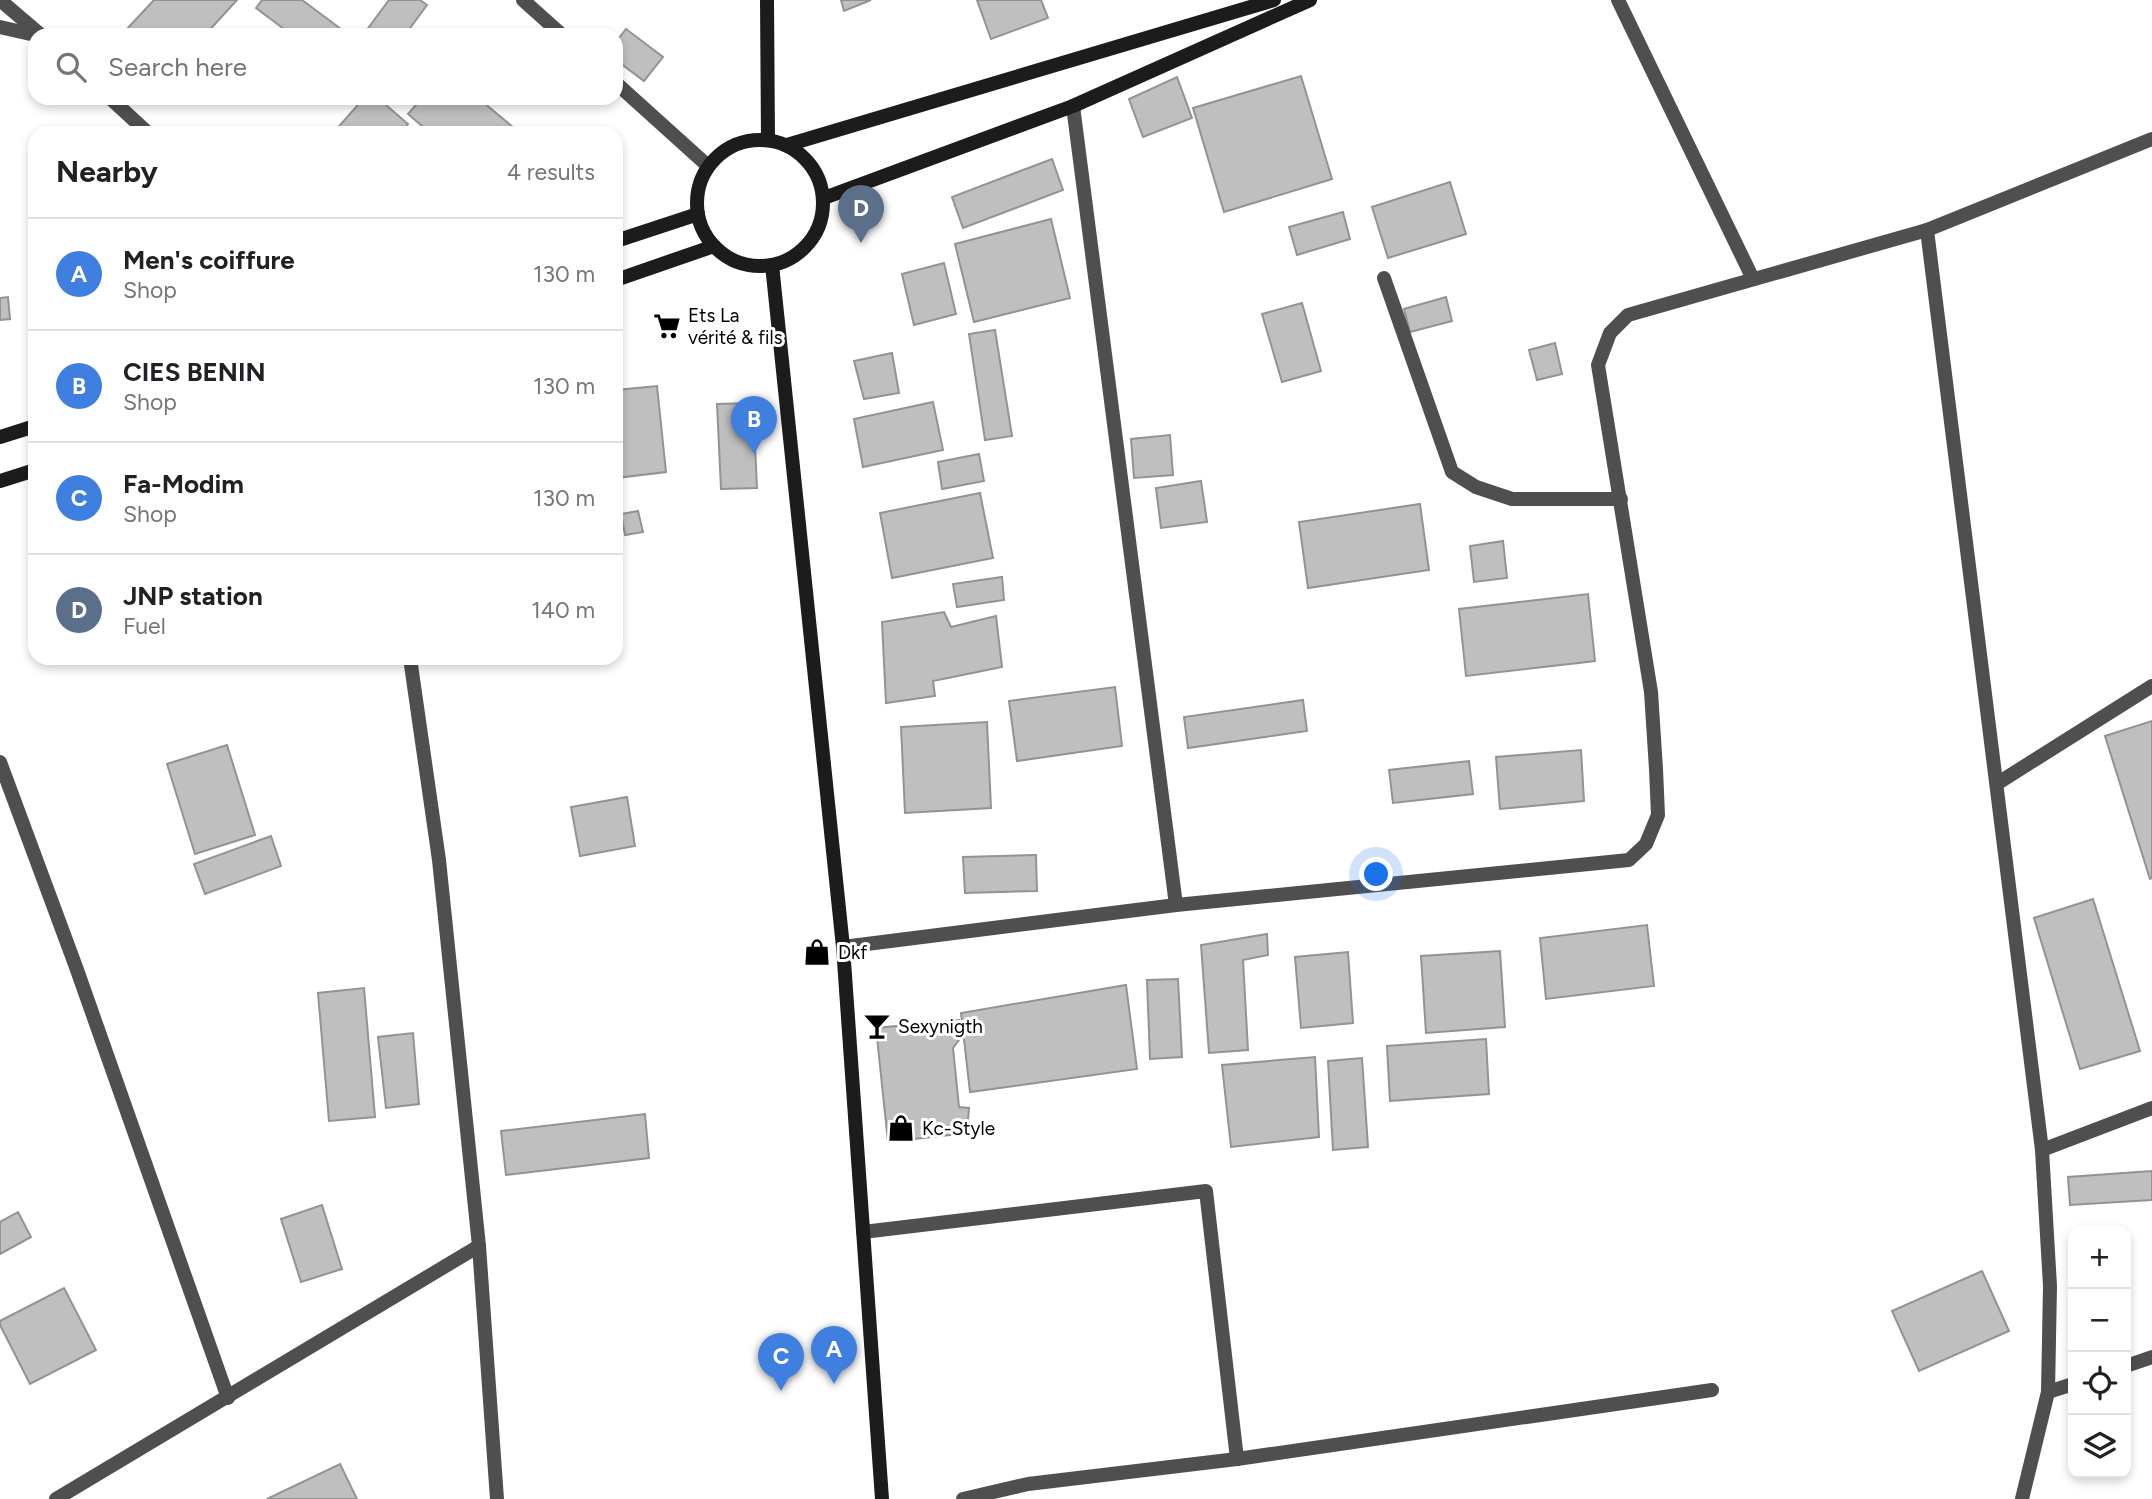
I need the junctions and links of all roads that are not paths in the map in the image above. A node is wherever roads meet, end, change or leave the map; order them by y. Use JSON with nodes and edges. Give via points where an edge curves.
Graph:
{"nodes":[{"id":1,"x":0,"y":0,"type":"edge"},
{"id":2,"x":523,"y":0,"type":"edge"},
{"id":3,"x":767,"y":0,"type":"edge"},
{"id":4,"x":1274,"y":0,"type":"edge"},
{"id":5,"x":1310,"y":0,"type":"edge"},
{"id":6,"x":1618,"y":0,"type":"edge"},
{"id":7,"x":0,"y":27,"type":"edge"},
{"id":8,"x":33,"y":28,"type":"edge"},
{"id":9,"x":554,"y":28,"type":"edge"},
{"id":10,"x":28,"y":33,"type":"edge"},
{"id":11,"x":623,"y":89,"type":"edge"},
{"id":12,"x":118,"y":105,"type":"edge"},
{"id":13,"x":1073,"y":106,"type":"junction"},
{"id":14,"x":140,"y":126,"type":"edge"},
{"id":15,"x":768,"y":139,"type":"junction"},
{"id":16,"x":2152,"y":139,"type":"edge"},
{"id":17,"x":787,"y":145,"type":"junction"},
{"id":18,"x":708,"y":166,"type":"junction"},
{"id":19,"x":824,"y":198,"type":"junction"},
{"id":20,"x":698,"y":214,"type":"junction"},
{"id":21,"x":1927,"y":230,"type":"junction"},
{"id":22,"x":623,"y":239,"type":"edge"},
{"id":23,"x":714,"y":246,"type":"junction"},
{"id":24,"x":772,"y":265,"type":"junction"},
{"id":25,"x":623,"y":278,"type":"edge"},
{"id":26,"x":1384,"y":278,"type":"dead end"},
{"id":27,"x":1753,"y":279,"type":"junction"},
{"id":28,"x":28,"y":428,"type":"edge"},
{"id":29,"x":0,"y":438,"type":"edge"},
{"id":30,"x":28,"y":472,"type":"edge"},
{"id":31,"x":0,"y":481,"type":"edge"},
{"id":32,"x":1620,"y":499,"type":"junction"},
{"id":33,"x":412,"y":665,"type":"edge"},
{"id":34,"x":2152,"y":686,"type":"edge"},
{"id":35,"x":0,"y":762,"type":"edge"},
{"id":36,"x":1997,"y":783,"type":"junction"},
{"id":37,"x":1176,"y":905,"type":"junction"},
{"id":38,"x":843,"y":947,"type":"junction"},
{"id":39,"x":2152,"y":1108,"type":"edge"},
{"id":40,"x":2042,"y":1150,"type":"junction"},
{"id":41,"x":863,"y":1232,"type":"junction"},
{"id":42,"x":479,"y":1245,"type":"junction"},
{"id":43,"x":2152,"y":1357,"type":"edge"},
{"id":44,"x":2131,"y":1364,"type":"edge"},
{"id":45,"x":2068,"y":1386,"type":"edge"},
{"id":46,"x":1712,"y":1390,"type":"dead end"},
{"id":47,"x":2048,"y":1392,"type":"junction"},
{"id":48,"x":228,"y":1398,"type":"junction"},
{"id":49,"x":1237,"y":1459,"type":"junction"},
{"id":50,"x":56,"y":1499,"type":"edge"},
{"id":51,"x":497,"y":1499,"type":"edge"},
{"id":52,"x":882,"y":1499,"type":"edge"},
{"id":53,"x":963,"y":1499,"type":"edge"},
{"id":54,"x":2022,"y":1499,"type":"edge"}],
"edges":[{"from":1,"to":8,"type":"street"},
{"from":2,"to":9,"type":"street"},
{"from":3,"to":15,"type":"main road"},
{"from":4,"to":17,"type":"main road"},
{"from":5,"to":13,"type":"main road"},
{"from":6,"to":27,"type":"street"},
{"from":7,"to":10,"type":"street"},
{"from":11,"to":18,"type":"street"},
{"from":12,"to":14,"type":"street"},
{"from":13,"to":19,"type":"main road"},
{"from":13,"to":37,"type":"street"},
{"from":15,"to":17,"type":"main road"},
{"from":15,"to":18,"type":"main road","via":[[745,141],[725,150]]},
{"from":16,"to":21,"type":"street"},
{"from":17,"to":19,"type":"main road","via":[[813,166]]},
{"from":18,"to":20,"type":"main road","via":[[699,189]]},
{"from":19,"to":24,"type":"main road","via":[[821,221],[811,242],[793,257]]},
{"from":20,"to":22,"type":"main road"},
{"from":20,"to":23,"type":"main road"},
{"from":21,"to":27,"type":"street"},
{"from":21,"to":36,"type":"street"},
{"from":23,"to":24,"type":"main road","via":[[751,266]]},
{"from":23,"to":25,"type":"main road"},
{"from":24,"to":38,"type":"main road"},
{"from":26,"to":32,"type":"street","via":[[1451,472],[1476,487],[1512,499]]},
{"from":27,"to":32,"type":"street","via":[[1628,316],[1610,333],[1598,365]]},
{"from":28,"to":29,"type":"main road"},
{"from":30,"to":31,"type":"main road"},
{"from":32,"to":37,"type":"street","via":[[1651,692],[1658,815],[1646,844],[1629,860]]},
{"from":33,"to":42,"type":"street","via":[[439,860]]},
{"from":34,"to":36,"type":"street"},
{"from":35,"to":48,"type":"street"},
{"from":36,"to":40,"type":"street"},
{"from":37,"to":38,"type":"street"},
{"from":38,"to":41,"type":"main road"},
{"from":39,"to":40,"type":"street"},
{"from":40,"to":47,"type":"street","via":[[2050,1286]]},
{"from":41,"to":49,"type":"street","via":[[1206,1191]]},
{"from":41,"to":52,"type":"main road"},
{"from":42,"to":48,"type":"street"},
{"from":42,"to":51,"type":"street"},
{"from":43,"to":44,"type":"street"},
{"from":45,"to":47,"type":"street"},
{"from":46,"to":49,"type":"street"},
{"from":47,"to":54,"type":"street"},
{"from":48,"to":50,"type":"street"},
{"from":49,"to":53,"type":"street","via":[[1028,1484]]}]}
